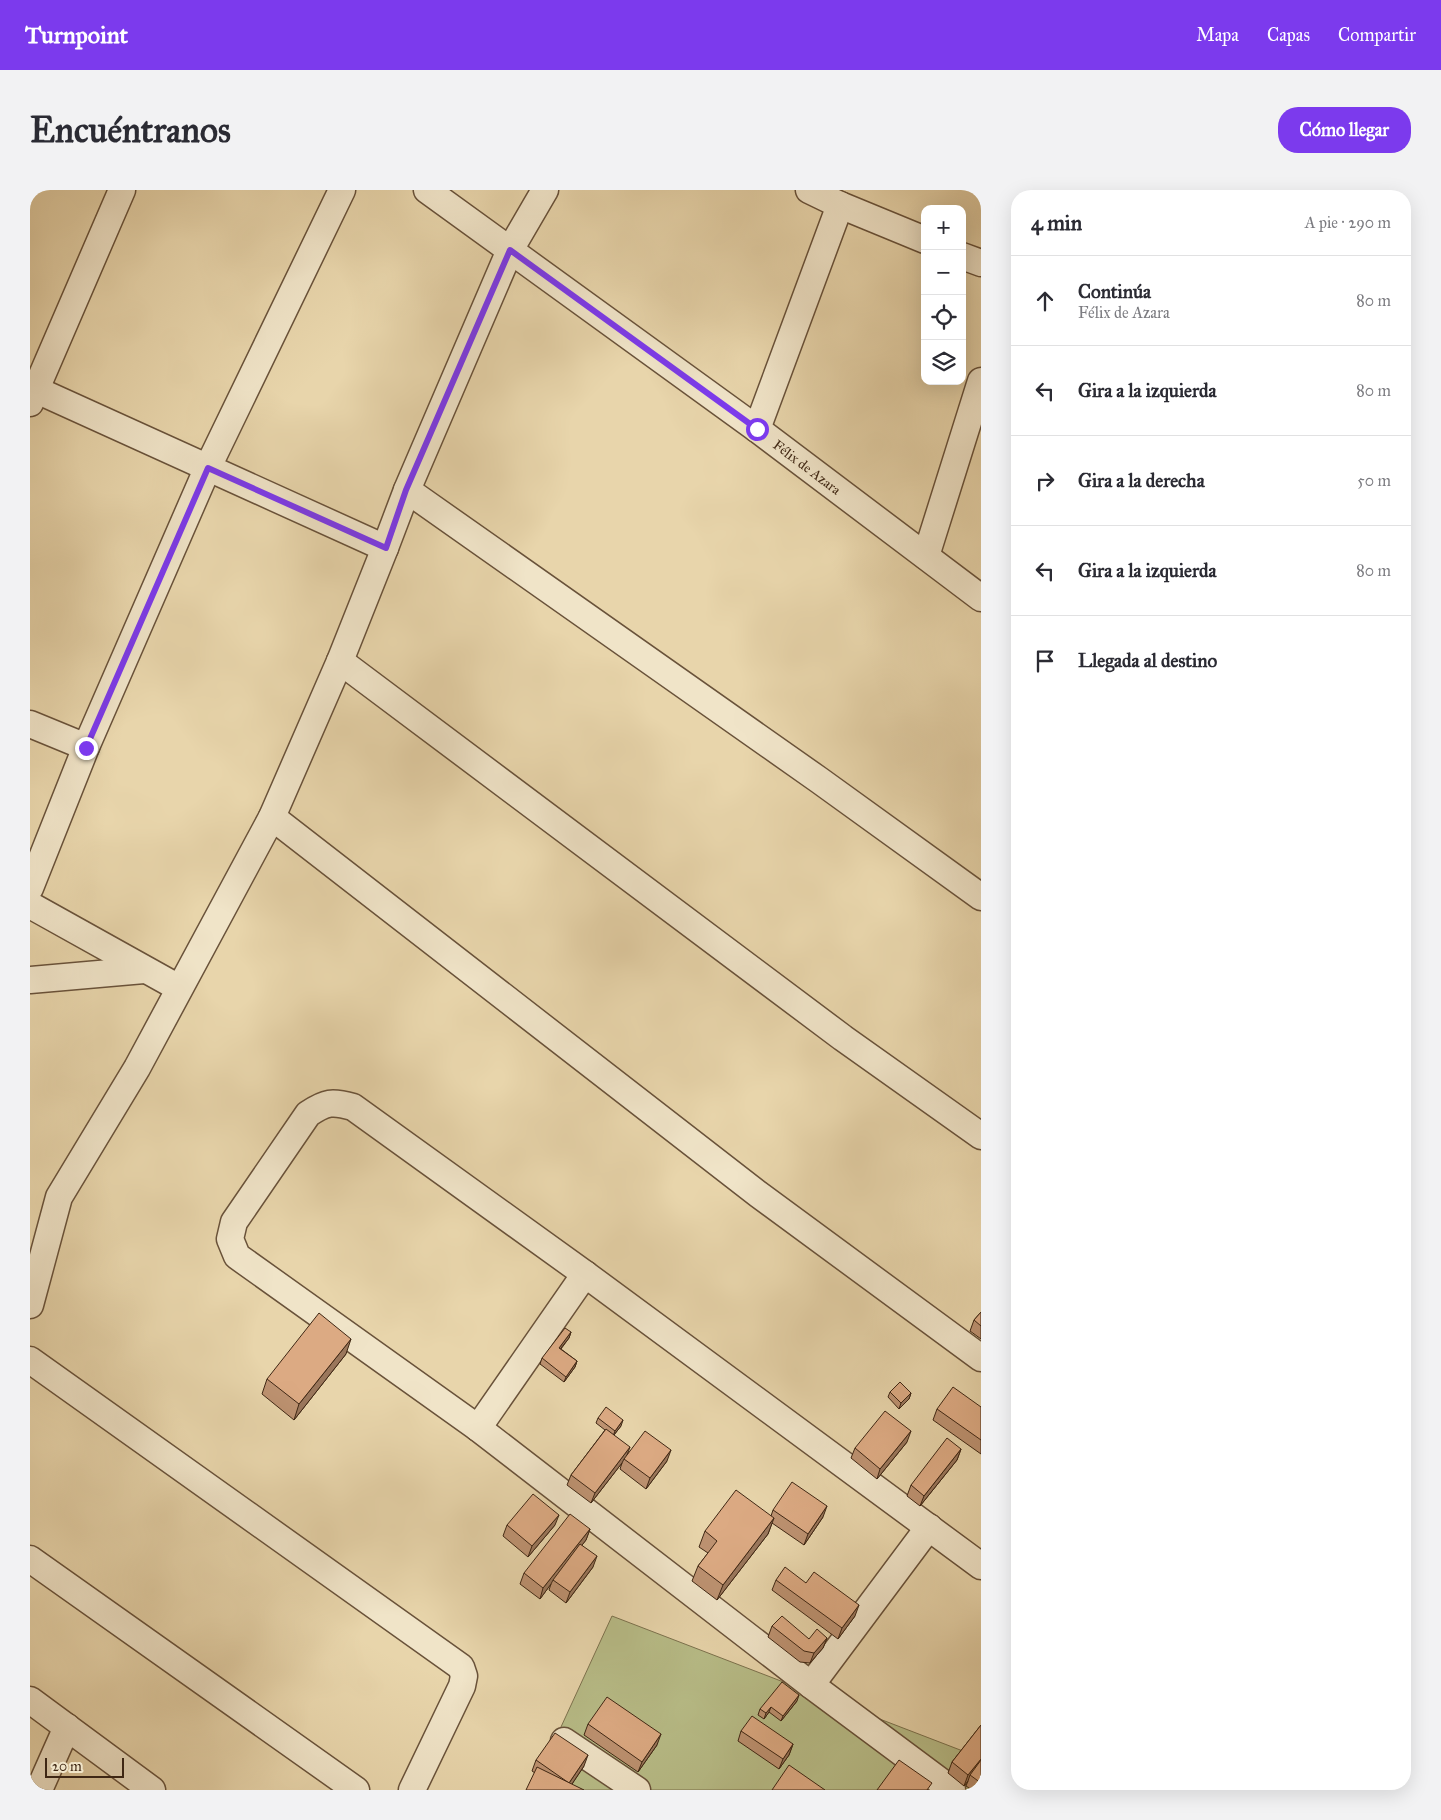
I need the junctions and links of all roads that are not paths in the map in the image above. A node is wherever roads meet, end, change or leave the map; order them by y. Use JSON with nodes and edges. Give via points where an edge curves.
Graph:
{"nodes":[{"id":1,"x":122,"y":190,"type":"edge"},
{"id":2,"x":342,"y":190,"type":"edge"},
{"id":3,"x":427,"y":190,"type":"edge"},
{"id":4,"x":545,"y":190,"type":"edge"},
{"id":5,"x":809,"y":190,"type":"edge"},
{"id":6,"x":840,"y":206,"type":"junction"},
{"id":7,"x":921,"y":238,"type":"edge"},
{"id":8,"x":510,"y":250,"type":"junction"},
{"id":9,"x":966,"y":257,"type":"edge"},
{"id":10,"x":981,"y":263,"type":"edge"},
{"id":11,"x":981,"y":381,"type":"edge"},
{"id":12,"x":32,"y":393,"type":"edge"},
{"id":13,"x":757,"y":429,"type":"junction"},
{"id":14,"x":208,"y":468,"type":"junction"},
{"id":15,"x":406,"y":490,"type":"junction"},
{"id":16,"x":386,"y":548,"type":"junction"},
{"id":17,"x":926,"y":556,"type":"junction"},
{"id":18,"x":981,"y":598,"type":"edge"},
{"id":19,"x":340,"y":662,"type":"junction"},
{"id":20,"x":30,"y":724,"type":"edge"},
{"id":21,"x":86,"y":748,"type":"junction"},
{"id":22,"x":272,"y":816,"type":"junction"},
{"id":23,"x":30,"y":888,"type":"edge"},
{"id":24,"x":981,"y":897,"type":"edge"},
{"id":25,"x":30,"y":905,"type":"edge"},
{"id":26,"x":144,"y":970,"type":"junction"},
{"id":27,"x":30,"y":980,"type":"edge"},
{"id":28,"x":179,"y":988,"type":"junction"},
{"id":29,"x":981,"y":1136,"type":"edge"},
{"id":30,"x":585,"y":1274,"type":"junction"},
{"id":31,"x":30,"y":1305,"type":"edge"},
{"id":32,"x":981,"y":1358,"type":"edge"},
{"id":33,"x":30,"y":1360,"type":"edge"},
{"id":34,"x":478,"y":1428,"type":"junction"},
{"id":35,"x":929,"y":1527,"type":"junction"},
{"id":36,"x":30,"y":1559,"type":"edge"},
{"id":37,"x":981,"y":1566,"type":"edge"},
{"id":38,"x":811,"y":1685,"type":"junction"},
{"id":39,"x":30,"y":1700,"type":"edge"},
{"id":40,"x":67,"y":1727,"type":"junction"},
{"id":41,"x":564,"y":1741,"type":"edge"},
{"id":42,"x":631,"y":1788,"type":"edge"},
{"id":43,"x":39,"y":1790,"type":"edge"},
{"id":44,"x":152,"y":1790,"type":"edge"},
{"id":45,"x":356,"y":1790,"type":"edge"},
{"id":46,"x":412,"y":1790,"type":"edge"},
{"id":47,"x":952,"y":1790,"type":"edge"}],
"edges":[{"from":1,"to":12,"type":"street"},
{"from":2,"to":14,"type":"street"},
{"from":3,"to":8,"type":"street","name":"Félix de Azara"},
{"from":4,"to":8,"type":"street"},
{"from":5,"to":6,"type":"street"},
{"from":6,"to":7,"type":"street"},
{"from":6,"to":13,"type":"street"},
{"from":8,"to":13,"type":"street","name":"Félix de Azara"},
{"from":8,"to":15,"type":"street"},
{"from":9,"to":10,"type":"street"},
{"from":11,"to":17,"type":"street"},
{"from":12,"to":14,"type":"street"},
{"from":13,"to":17,"type":"street","name":"Félix de Azara"},
{"from":14,"to":16,"type":"street"},
{"from":14,"to":21,"type":"street"},
{"from":15,"to":16,"type":"street"},
{"from":15,"to":24,"type":"street"},
{"from":16,"to":19,"type":"street"},
{"from":17,"to":18,"type":"street","name":"Félix de Azara"},
{"from":19,"to":22,"type":"street"},
{"from":19,"to":29,"type":"street","via":[[843,1038]]},
{"from":20,"to":21,"type":"street"},
{"from":21,"to":23,"type":"street"},
{"from":22,"to":28,"type":"street"},
{"from":22,"to":32,"type":"street","via":[[758,1194]]},
{"from":25,"to":26,"type":"street"},
{"from":26,"to":27,"type":"street"},
{"from":26,"to":28,"type":"street"},
{"from":28,"to":31,"type":"street","via":[[137,1068],[59,1197]]},
{"from":30,"to":34,"type":"street"},
{"from":30,"to":34,"type":"street","via":[[353,1107],[323,1104],[308,1114],[234,1222],[230,1239],[237,1256]]},
{"from":30,"to":35,"type":"street"},
{"from":33,"to":46,"type":"street","via":[[461,1667],[464,1676],[462,1686]]},
{"from":34,"to":38,"type":"street"},
{"from":35,"to":37,"type":"street"},
{"from":35,"to":38,"type":"street"},
{"from":36,"to":45,"type":"street"},
{"from":38,"to":47,"type":"street"},
{"from":39,"to":40,"type":"street"},
{"from":40,"to":43,"type":"street"},
{"from":40,"to":44,"type":"street"},
{"from":41,"to":42,"type":"street"}]}
